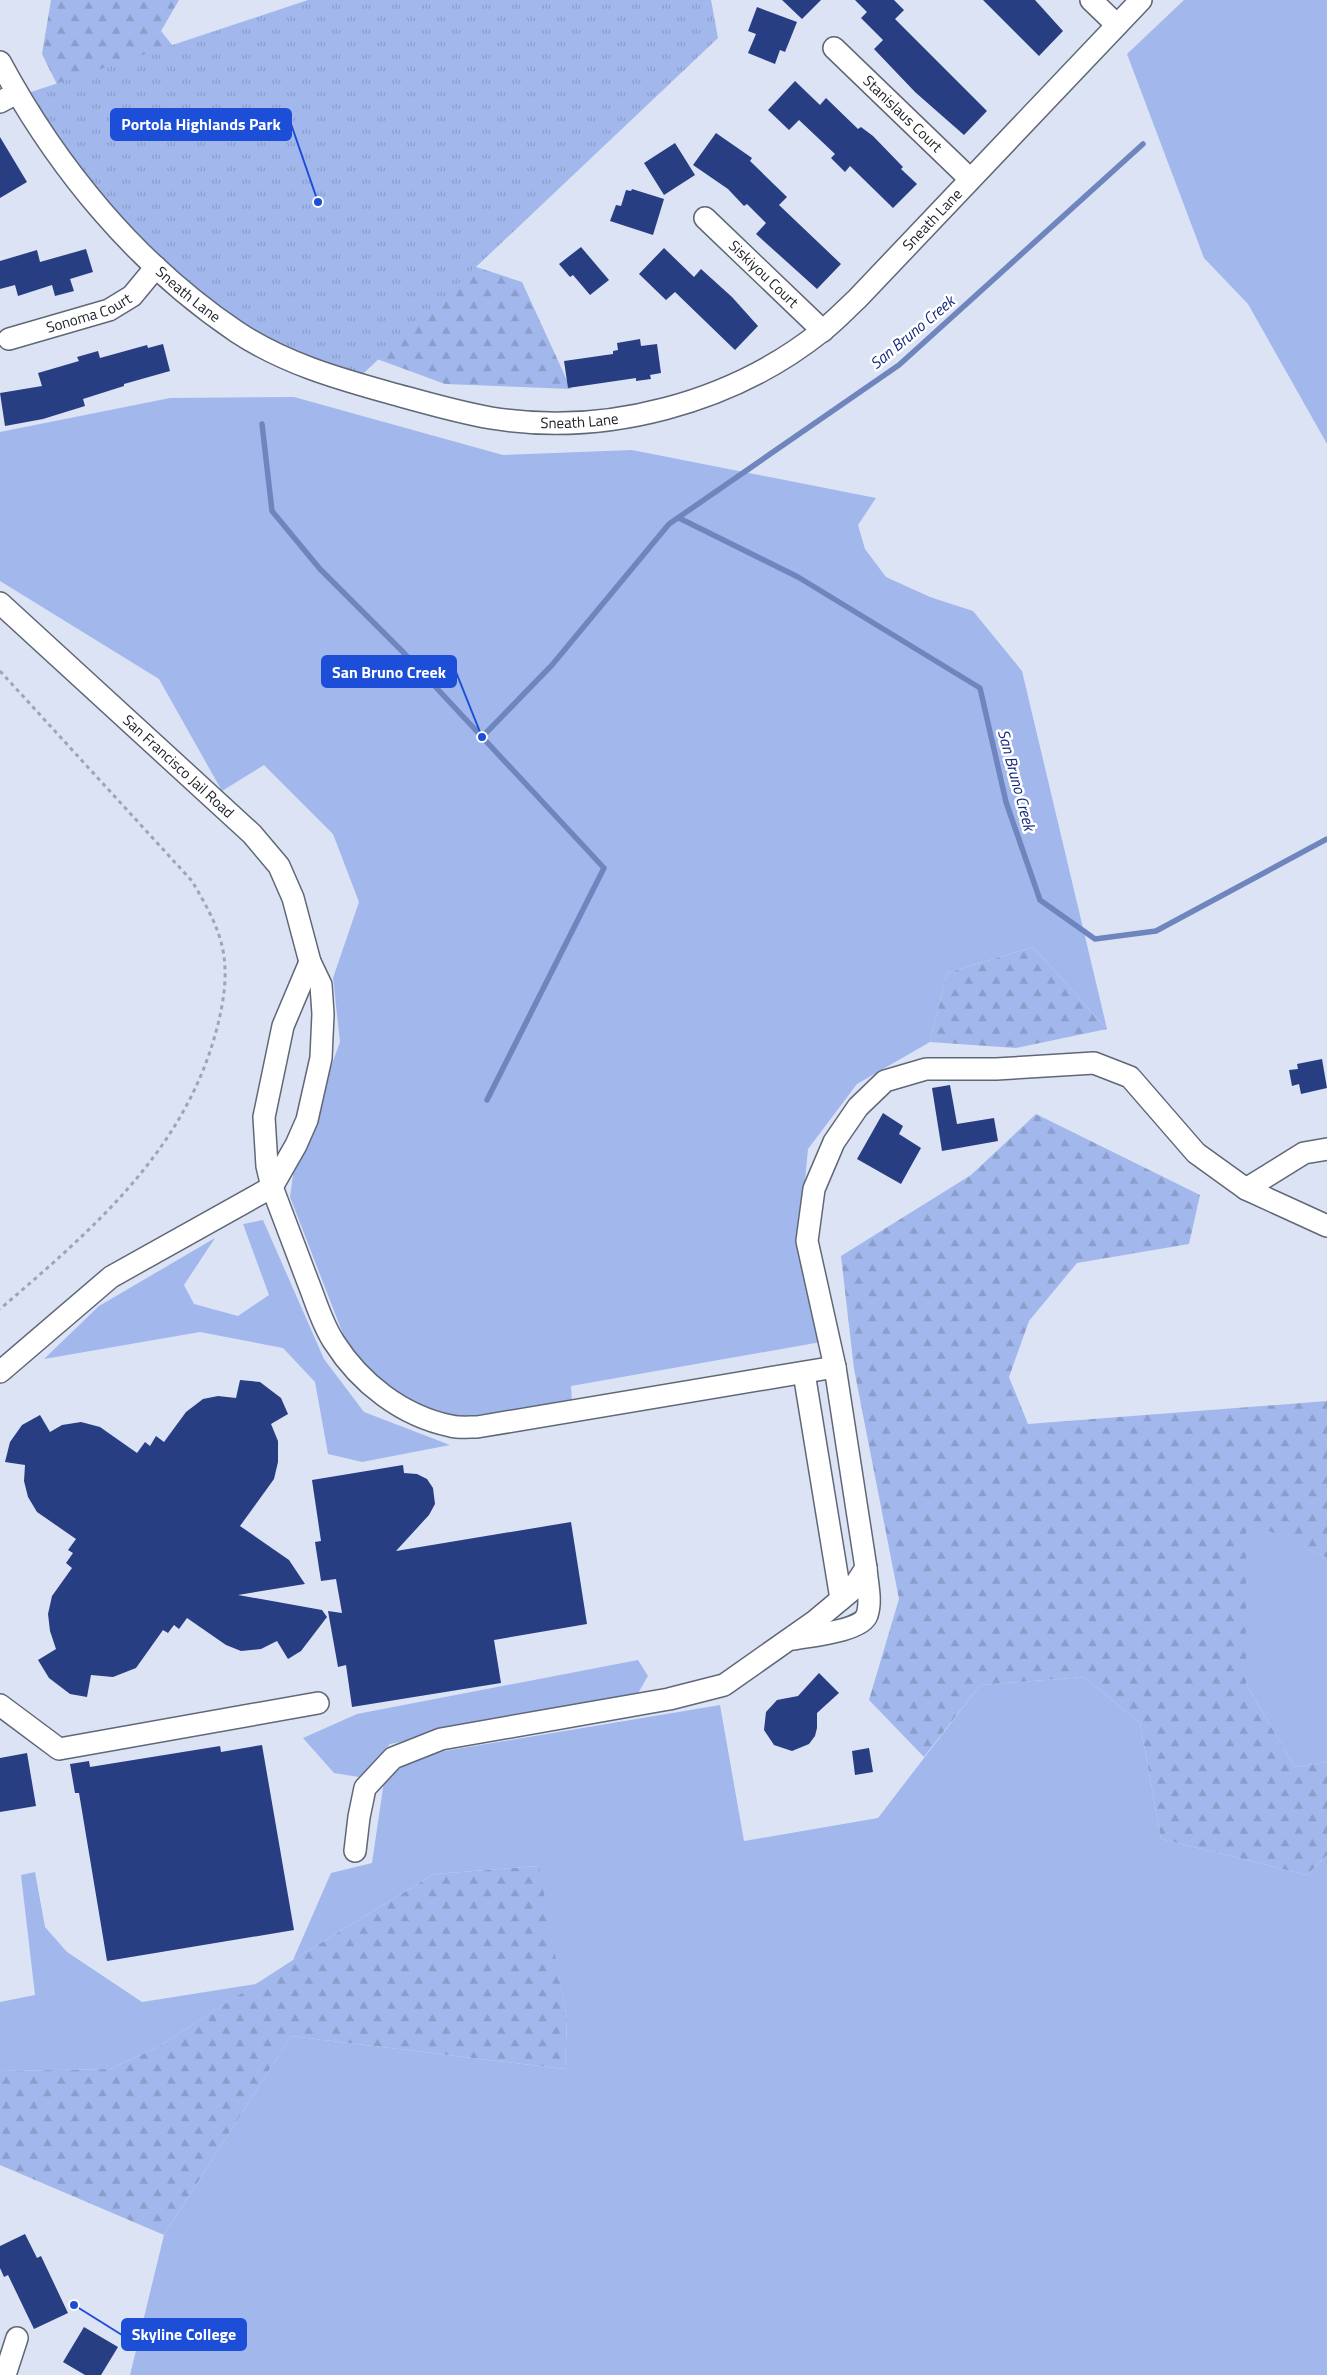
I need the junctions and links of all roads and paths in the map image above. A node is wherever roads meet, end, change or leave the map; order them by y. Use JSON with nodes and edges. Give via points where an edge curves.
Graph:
{"nodes":[{"id":1,"x":1092,"y":0,"type":"edge"},
{"id":2,"x":1141,"y":0,"type":"edge"},
{"id":3,"x":1117,"y":24,"type":"junction"},
{"id":4,"x":834,"y":48,"type":"dead end"},
{"id":5,"x":0,"y":62,"type":"edge"},
{"id":6,"x":8,"y":98,"type":"edge"},
{"id":7,"x":970,"y":179,"type":"junction"},
{"id":8,"x":705,"y":218,"type":"dead end"},
{"id":9,"x":156,"y":267,"type":"junction"},
{"id":10,"x":823,"y":331,"type":"junction"},
{"id":11,"x":9,"y":339,"type":"dead end"},
{"id":12,"x":0,"y":603,"type":"edge"},
{"id":13,"x":0,"y":671,"type":"edge"},
{"id":14,"x":310,"y":962,"type":"junction"},
{"id":15,"x":1327,"y":1149,"type":"edge"},
{"id":16,"x":272,"y":1187,"type":"junction"},
{"id":17,"x":1246,"y":1189,"type":"junction"},
{"id":18,"x":1327,"y":1226,"type":"edge"},
{"id":19,"x":0,"y":1309,"type":"edge"},
{"id":20,"x":835,"y":1367,"type":"junction"},
{"id":21,"x":0,"y":1372,"type":"edge"},
{"id":22,"x":804,"y":1373,"type":"junction"},
{"id":23,"x":866,"y":1568,"type":"junction"},
{"id":24,"x":841,"y":1599,"type":"junction"},
{"id":25,"x":791,"y":1639,"type":"junction"},
{"id":26,"x":318,"y":1703,"type":"dead end"},
{"id":27,"x":0,"y":1705,"type":"edge"},
{"id":28,"x":356,"y":1851,"type":"dead end"},
{"id":29,"x":17,"y":2338,"type":"dead end"},
{"id":30,"x":5,"y":2375,"type":"edge"}],
"edges":[{"from":1,"to":3,"type":"street"},
{"from":2,"to":3,"type":"street","name":"Sneath Lane"},
{"from":3,"to":7,"type":"street","name":"Sneath Lane"},
{"from":4,"to":7,"type":"street","name":"Stanislaus Court"},
{"from":5,"to":6,"type":"street","name":"Sneath Lane"},
{"from":6,"to":9,"type":"street","name":"Sneath Lane","via":[[114,225]]},
{"from":7,"to":10,"type":"street","name":"Sneath Lane"},
{"from":8,"to":10,"type":"street","name":"Siskiyou Court"},
{"from":9,"to":10,"type":"street","name":"Sneath Lane","via":[[237,331],[278,356],[319,373],[449,410],[528,422],[625,418],[667,408],[751,376]]},
{"from":9,"to":11,"type":"street","name":"Sonoma Court","via":[[132,296],[109,310]]},
{"from":12,"to":14,"type":"street","name":"San Francisco Jail Road","via":[[252,834],[279,866],[294,898]]},
{"from":13,"to":19,"type":"path","via":[[192,880],[222,943],[226,976],[222,1009],[201,1079],[162,1144],[136,1180],[85,1236]]},
{"from":14,"to":16,"type":"street","via":[[283,1026],[264,1117],[267,1166]]},
{"from":14,"to":16,"type":"street","name":"San Francisco Jail Road","via":[[321,985],[321,1058],[307,1120]]},
{"from":15,"to":17,"type":"street","via":[[1304,1153]]},
{"from":16,"to":21,"type":"street","via":[[111,1276]]},
{"from":16,"to":22,"type":"street","via":[[333,1341],[375,1389],[401,1407],[426,1418],[452,1427],[477,1427]]},
{"from":17,"to":18,"type":"street"},
{"from":17,"to":20,"type":"street","via":[[1196,1153],[1130,1077],[1094,1063],[926,1069],[886,1081],[858,1107],[834,1142],[814,1189],[807,1240]]},
{"from":20,"to":22,"type":"street"},
{"from":20,"to":23,"type":"street"},
{"from":22,"to":24,"type":"street"},
{"from":23,"to":24,"type":"street","via":[[851,1591]]},
{"from":23,"to":25,"type":"street","via":[[869,1600],[867,1617],[861,1623]]},
{"from":24,"to":25,"type":"street"},
{"from":25,"to":28,"type":"street","via":[[724,1685],[670,1699],[441,1739],[393,1758],[365,1788]]},
{"from":26,"to":27,"type":"street","via":[[59,1748]]},
{"from":29,"to":30,"type":"street"}]}
